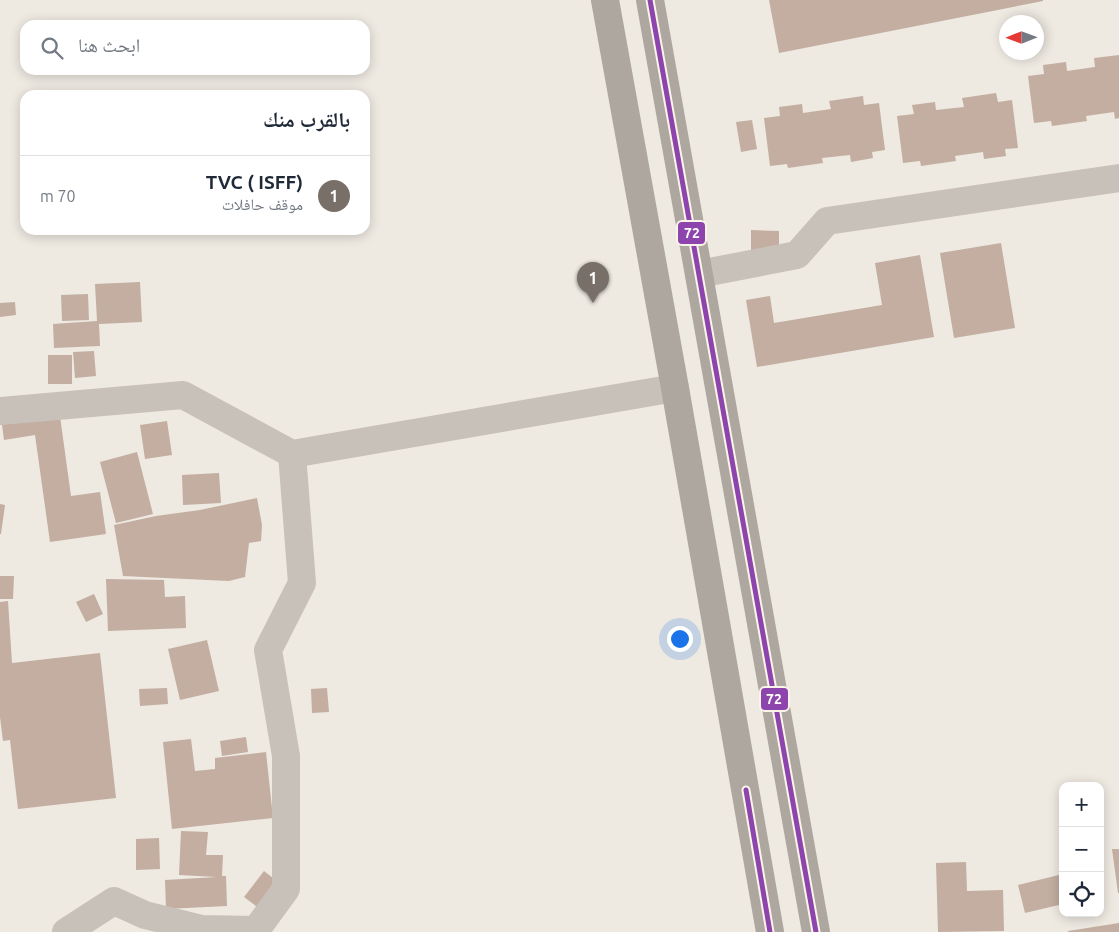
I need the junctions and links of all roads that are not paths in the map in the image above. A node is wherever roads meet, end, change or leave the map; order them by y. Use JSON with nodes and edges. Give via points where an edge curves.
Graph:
{"nodes":[{"id":1,"x":605,"y":0,"type":"edge"},
{"id":2,"x":650,"y":0,"type":"edge"},
{"id":3,"x":1119,"y":178,"type":"edge"},
{"id":4,"x":699,"y":274,"type":"junction"},
{"id":5,"x":675,"y":388,"type":"junction"},
{"id":6,"x":0,"y":411,"type":"edge"},
{"id":7,"x":292,"y":454,"type":"junction"},
{"id":8,"x":66,"y":932,"type":"edge"},
{"id":9,"x":770,"y":932,"type":"edge"},
{"id":10,"x":816,"y":932,"type":"edge"}],
"edges":[{"from":1,"to":5,"type":"highway"},
{"from":2,"to":4,"type":"highway"},
{"from":3,"to":4,"type":"street","via":[[827,221],[797,255]]},
{"from":4,"to":10,"type":"highway"},
{"from":5,"to":7,"type":"street"},
{"from":5,"to":9,"type":"highway"},
{"from":6,"to":7,"type":"street","via":[[183,395]]},
{"from":7,"to":8,"type":"street","via":[[302,583],[268,650],[286,756],[286,889],[256,930],[202,929],[145,916],[114,901]]}]}
